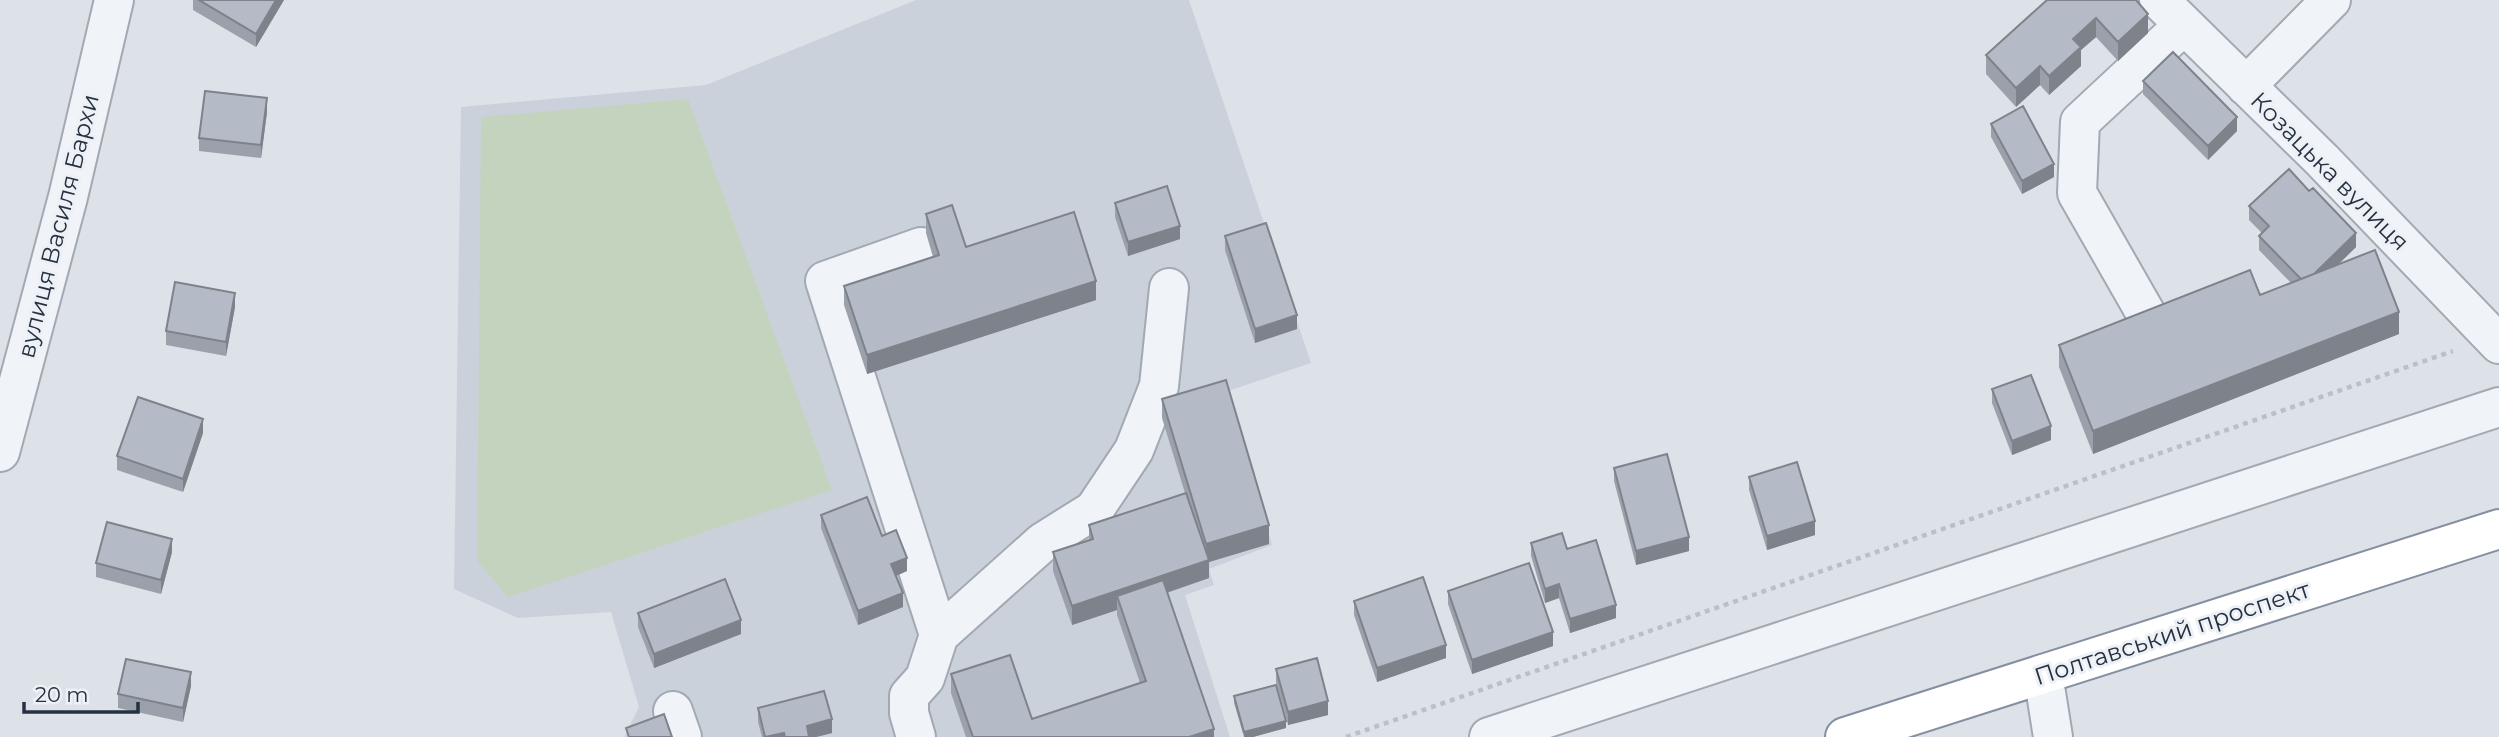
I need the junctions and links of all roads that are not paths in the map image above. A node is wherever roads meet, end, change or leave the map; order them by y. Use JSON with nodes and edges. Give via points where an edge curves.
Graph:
{"nodes":[{"id":1,"x":114,"y":0,"type":"edge"},
{"id":2,"x":2331,"y":0,"type":"edge"},
{"id":3,"x":2171,"y":12,"type":"edge"},
{"id":4,"x":2246,"y":86,"type":"junction"},
{"id":5,"x":921,"y":247,"type":"dead end"},
{"id":6,"x":1169,"y":288,"type":"dead end"},
{"id":7,"x":2145,"y":312,"type":"edge"},
{"id":8,"x":2496,"y":340,"type":"edge"},
{"id":9,"x":2499,"y":407,"type":"edge"},
{"id":10,"x":0,"y":452,"type":"edge"},
{"id":11,"x":2499,"y":528,"type":"edge"},
{"id":12,"x":939,"y":635,"type":"junction"},
{"id":13,"x":2043,"y":674,"type":"junction"},
{"id":14,"x":916,"y":737,"type":"edge"},
{"id":15,"x":1489,"y":737,"type":"edge"},
{"id":16,"x":1845,"y":737,"type":"edge"},
{"id":17,"x":2053,"y":737,"type":"edge"}],
"edges":[{"from":1,"to":10,"type":"street","name":"вулиця Василя Бархи","via":[[68,197]]},
{"from":2,"to":4,"type":"street"},
{"from":3,"to":4,"type":"street","name":"Козацька вулиця"},
{"from":3,"to":7,"type":"street","via":[[2080,122],[2077,192]]},
{"from":4,"to":8,"type":"street","name":"Козацька вулиця"},
{"from":5,"to":12,"type":"street","via":[[825,281]]},
{"from":6,"to":12,"type":"street","via":[[1159,386],[1135,450],[1094,510],[1043,542]]},
{"from":9,"to":15,"type":"street"},
{"from":11,"to":13,"type":"highway","name":"Полтавський проспект"},
{"from":12,"to":14,"type":"street","via":[[925,678],[909,696]]},
{"from":13,"to":16,"type":"highway","name":"Полтавський проспект"},
{"from":13,"to":17,"type":"street"}]}
